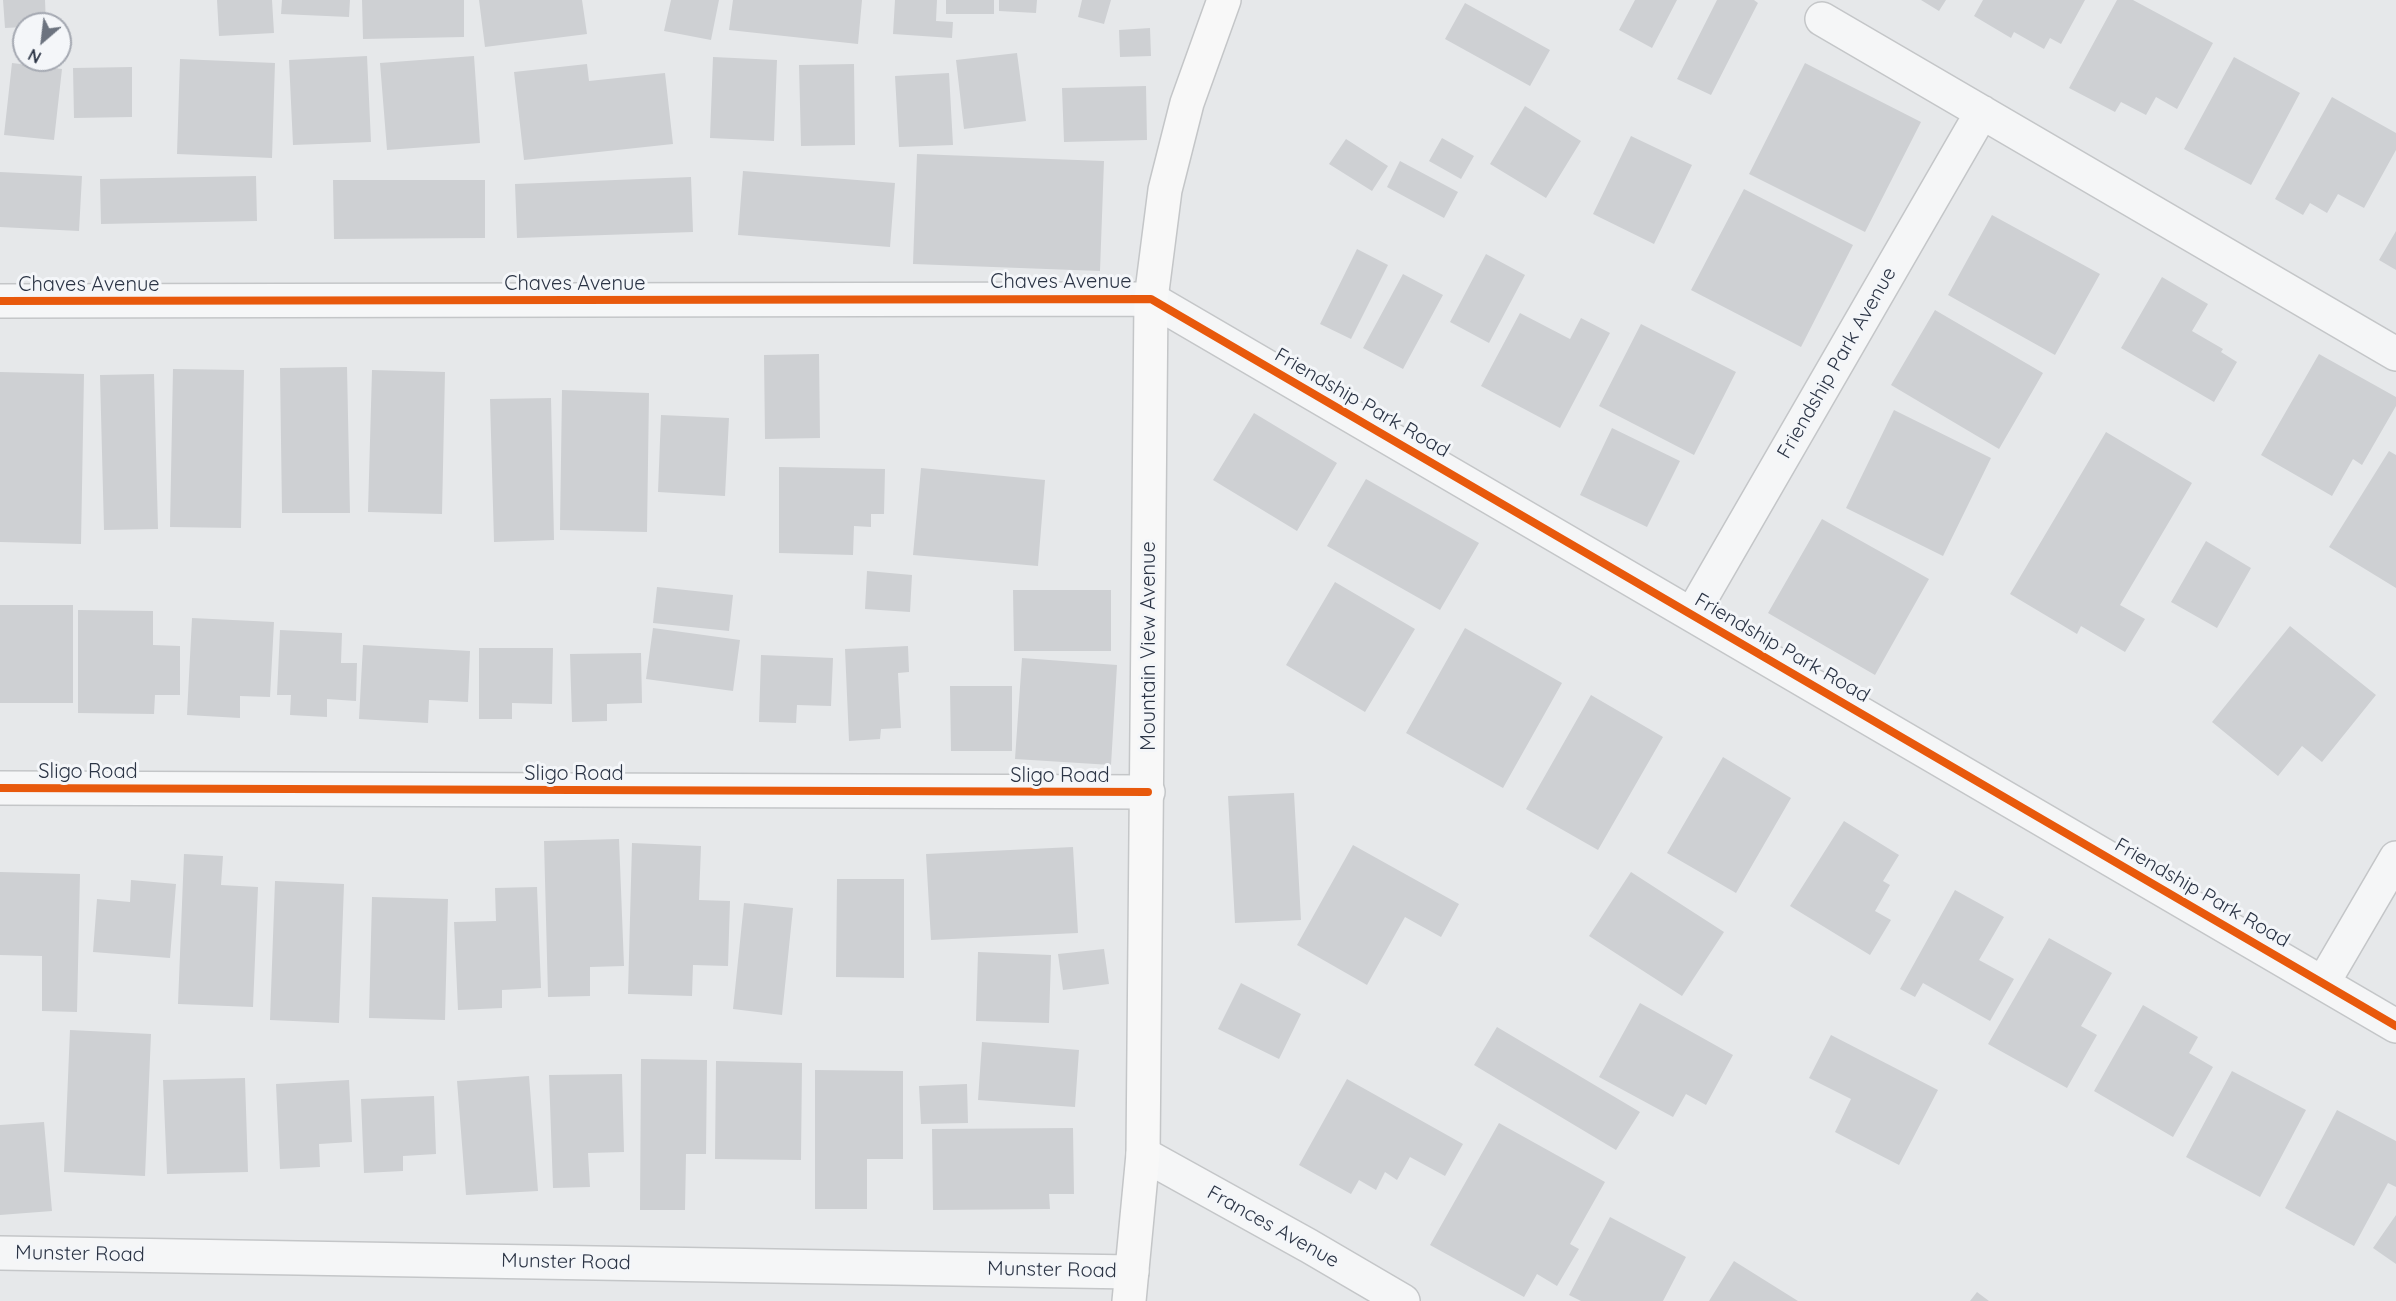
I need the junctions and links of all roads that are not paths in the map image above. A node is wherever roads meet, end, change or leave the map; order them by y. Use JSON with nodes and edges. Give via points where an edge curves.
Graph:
{"nodes":[{"id":1,"x":1224,"y":0,"type":"edge"},
{"id":2,"x":1822,"y":19,"type":"dead end"},
{"id":3,"x":1982,"y":112,"type":"junction"},
{"id":4,"x":1151,"y":299,"type":"junction"},
{"id":5,"x":0,"y":301,"type":"edge"},
{"id":6,"x":2396,"y":354,"type":"edge"},
{"id":7,"x":1692,"y":614,"type":"junction"},
{"id":8,"x":0,"y":788,"type":"edge"},
{"id":9,"x":1148,"y":792,"type":"junction"},
{"id":10,"x":2396,"y":858,"type":"edge"},
{"id":11,"x":2323,"y":983,"type":"junction"},
{"id":12,"x":2396,"y":1026,"type":"edge"},
{"id":13,"x":1143,"y":1154,"type":"junction"},
{"id":14,"x":0,"y":1253,"type":"edge"},
{"id":15,"x":1130,"y":1286,"type":"edge"},
{"id":16,"x":1402,"y":1301,"type":"edge"}],
"edges":[{"from":1,"to":4,"type":"main road","name":"Mountain View Avenue","via":[[1187,103],[1165,190]]},
{"from":2,"to":3,"type":"street"},
{"from":3,"to":6,"type":"street"},
{"from":3,"to":7,"type":"street","name":"Friendship Park Avenue"},
{"from":4,"to":5,"type":"street","name":"Chaves Avenue"},
{"from":4,"to":7,"type":"street","name":"Friendship Park Road"},
{"from":4,"to":9,"type":"main road","name":"Mountain View Avenue"},
{"from":7,"to":11,"type":"street","name":"Friendship Park Road"},
{"from":8,"to":9,"type":"street","name":"Sligo Road"},
{"from":9,"to":13,"type":"main road","name":"Mountain View Avenue"},
{"from":10,"to":11,"type":"street"},
{"from":11,"to":12,"type":"street","name":"Friendship Park Road"},
{"from":13,"to":15,"type":"main road","name":"Mountain View Avenue"},
{"from":13,"to":16,"type":"street","name":"Frances Avenue"},
{"from":14,"to":15,"type":"street","name":"Munster Road"}]}
